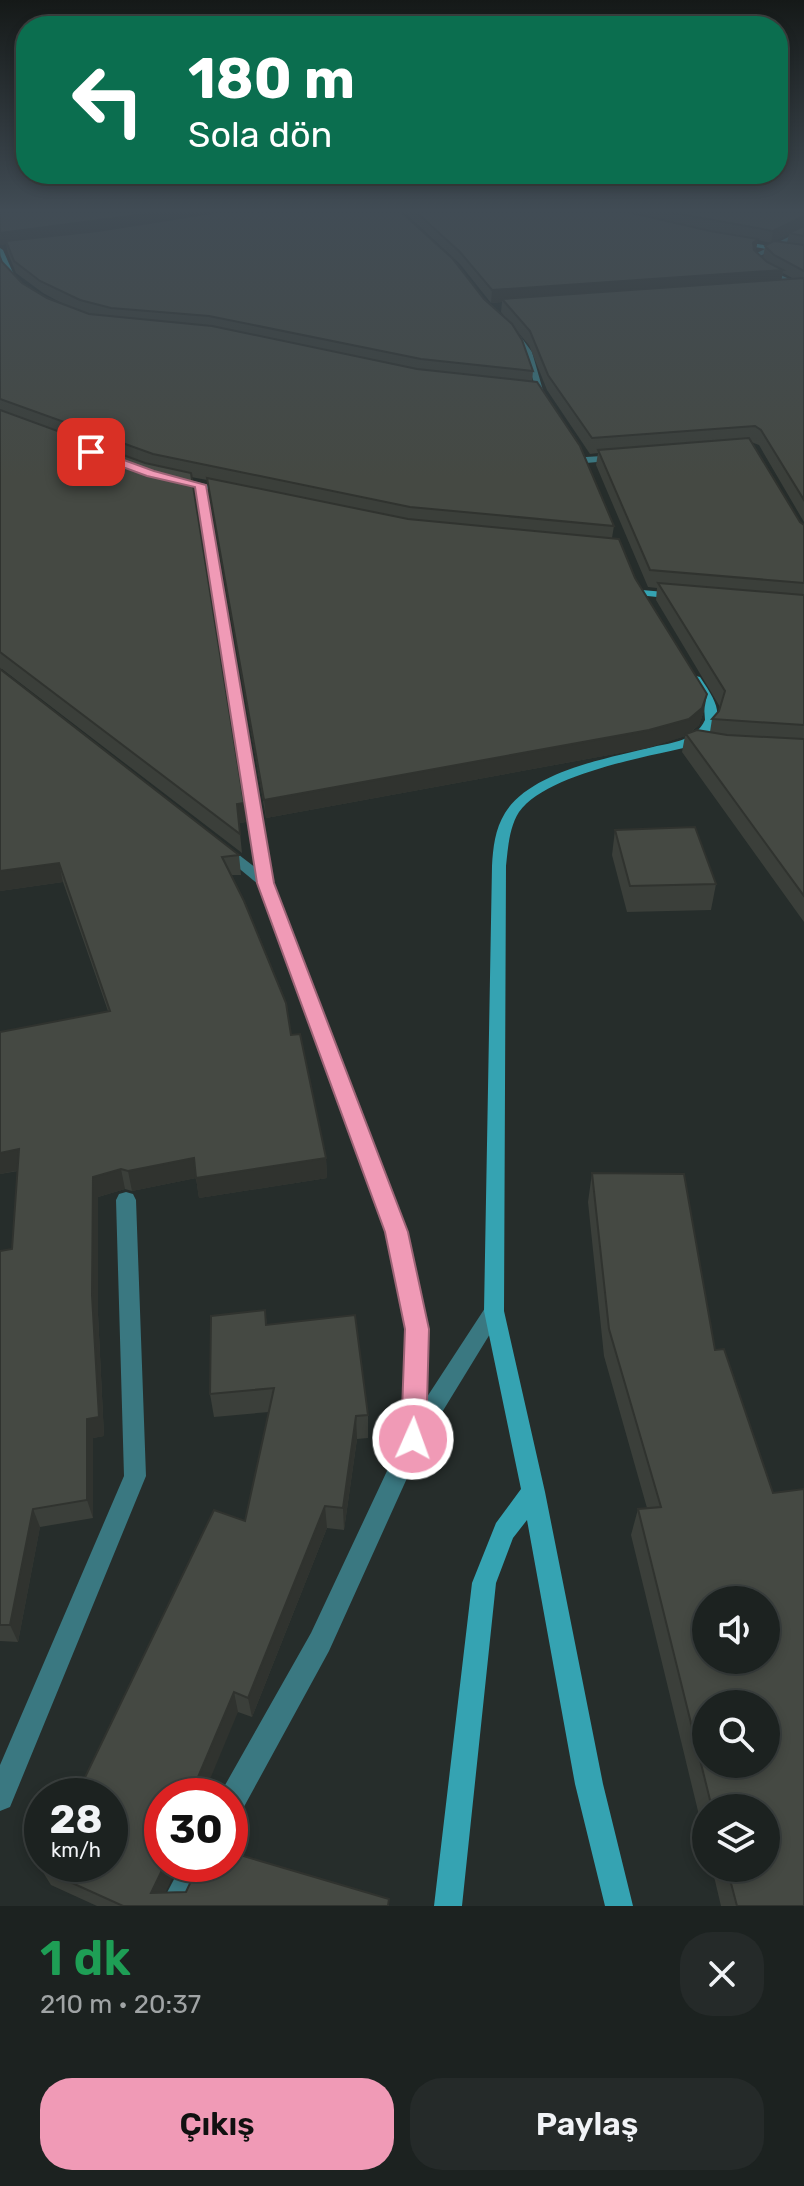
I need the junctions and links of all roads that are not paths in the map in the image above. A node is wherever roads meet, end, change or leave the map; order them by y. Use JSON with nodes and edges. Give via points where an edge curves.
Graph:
{"nodes":[{"id":1,"x":507,"y":326,"type":"edge"},
{"id":2,"x":539,"y":396,"type":"edge"},
{"id":3,"x":631,"y":457,"type":"edge"},
{"id":4,"x":585,"y":461,"type":"edge"},
{"id":5,"x":163,"y":476,"type":"edge"},
{"id":6,"x":200,"y":485,"type":"junction"},
{"id":7,"x":245,"y":494,"type":"edge"},
{"id":8,"x":643,"y":594,"type":"edge"},
{"id":9,"x":686,"y":597,"type":"edge"},
{"id":10,"x":684,"y":660,"type":"edge"},
{"id":11,"x":692,"y":742,"type":"junction"},
{"id":12,"x":714,"y":745,"type":"edge"},
{"id":13,"x":205,"y":836,"type":"edge"},
{"id":14,"x":266,"y":883,"type":"junction"},
{"id":15,"x":126,"y":1200,"type":"dead end"},
{"id":16,"x":494,"y":1311,"type":"junction"},
{"id":17,"x":413,"y":1439,"type":"junction"},
{"id":18,"x":533,"y":1492,"type":"junction"},
{"id":19,"x":244,"y":1778,"type":"edge"},
{"id":20,"x":0,"y":1797,"type":"edge"},
{"id":21,"x":187,"y":1882,"type":"edge"},
{"id":22,"x":174,"y":1906,"type":"edge"},
{"id":23,"x":448,"y":1906,"type":"edge"},
{"id":24,"x":619,"y":1906,"type":"edge"}],
"edges":[{"from":1,"to":2,"type":"street","via":[[528,352]]},
{"from":3,"to":4,"type":"street"},
{"from":5,"to":6,"type":"street"},
{"from":6,"to":7,"type":"street"},
{"from":6,"to":14,"type":"street"},
{"from":8,"to":9,"type":"street"},
{"from":10,"to":11,"type":"street","via":[[713,711],[706,732]]},
{"from":11,"to":12,"type":"street"},
{"from":11,"to":16,"type":"street","via":[[536,788],[515,808],[501,834]]},
{"from":13,"to":14,"type":"street"},
{"from":14,"to":17,"type":"street","via":[[397,1232],[417,1329]]},
{"from":15,"to":20,"type":"street","via":[[135,1476]]},
{"from":16,"to":17,"type":"street"},
{"from":16,"to":18,"type":"street"},
{"from":17,"to":19,"type":"street","via":[[320,1642]]},
{"from":18,"to":23,"type":"street","via":[[504,1531],[484,1583]]},
{"from":18,"to":24,"type":"street","via":[[589,1784]]},
{"from":21,"to":22,"type":"street"}]}
